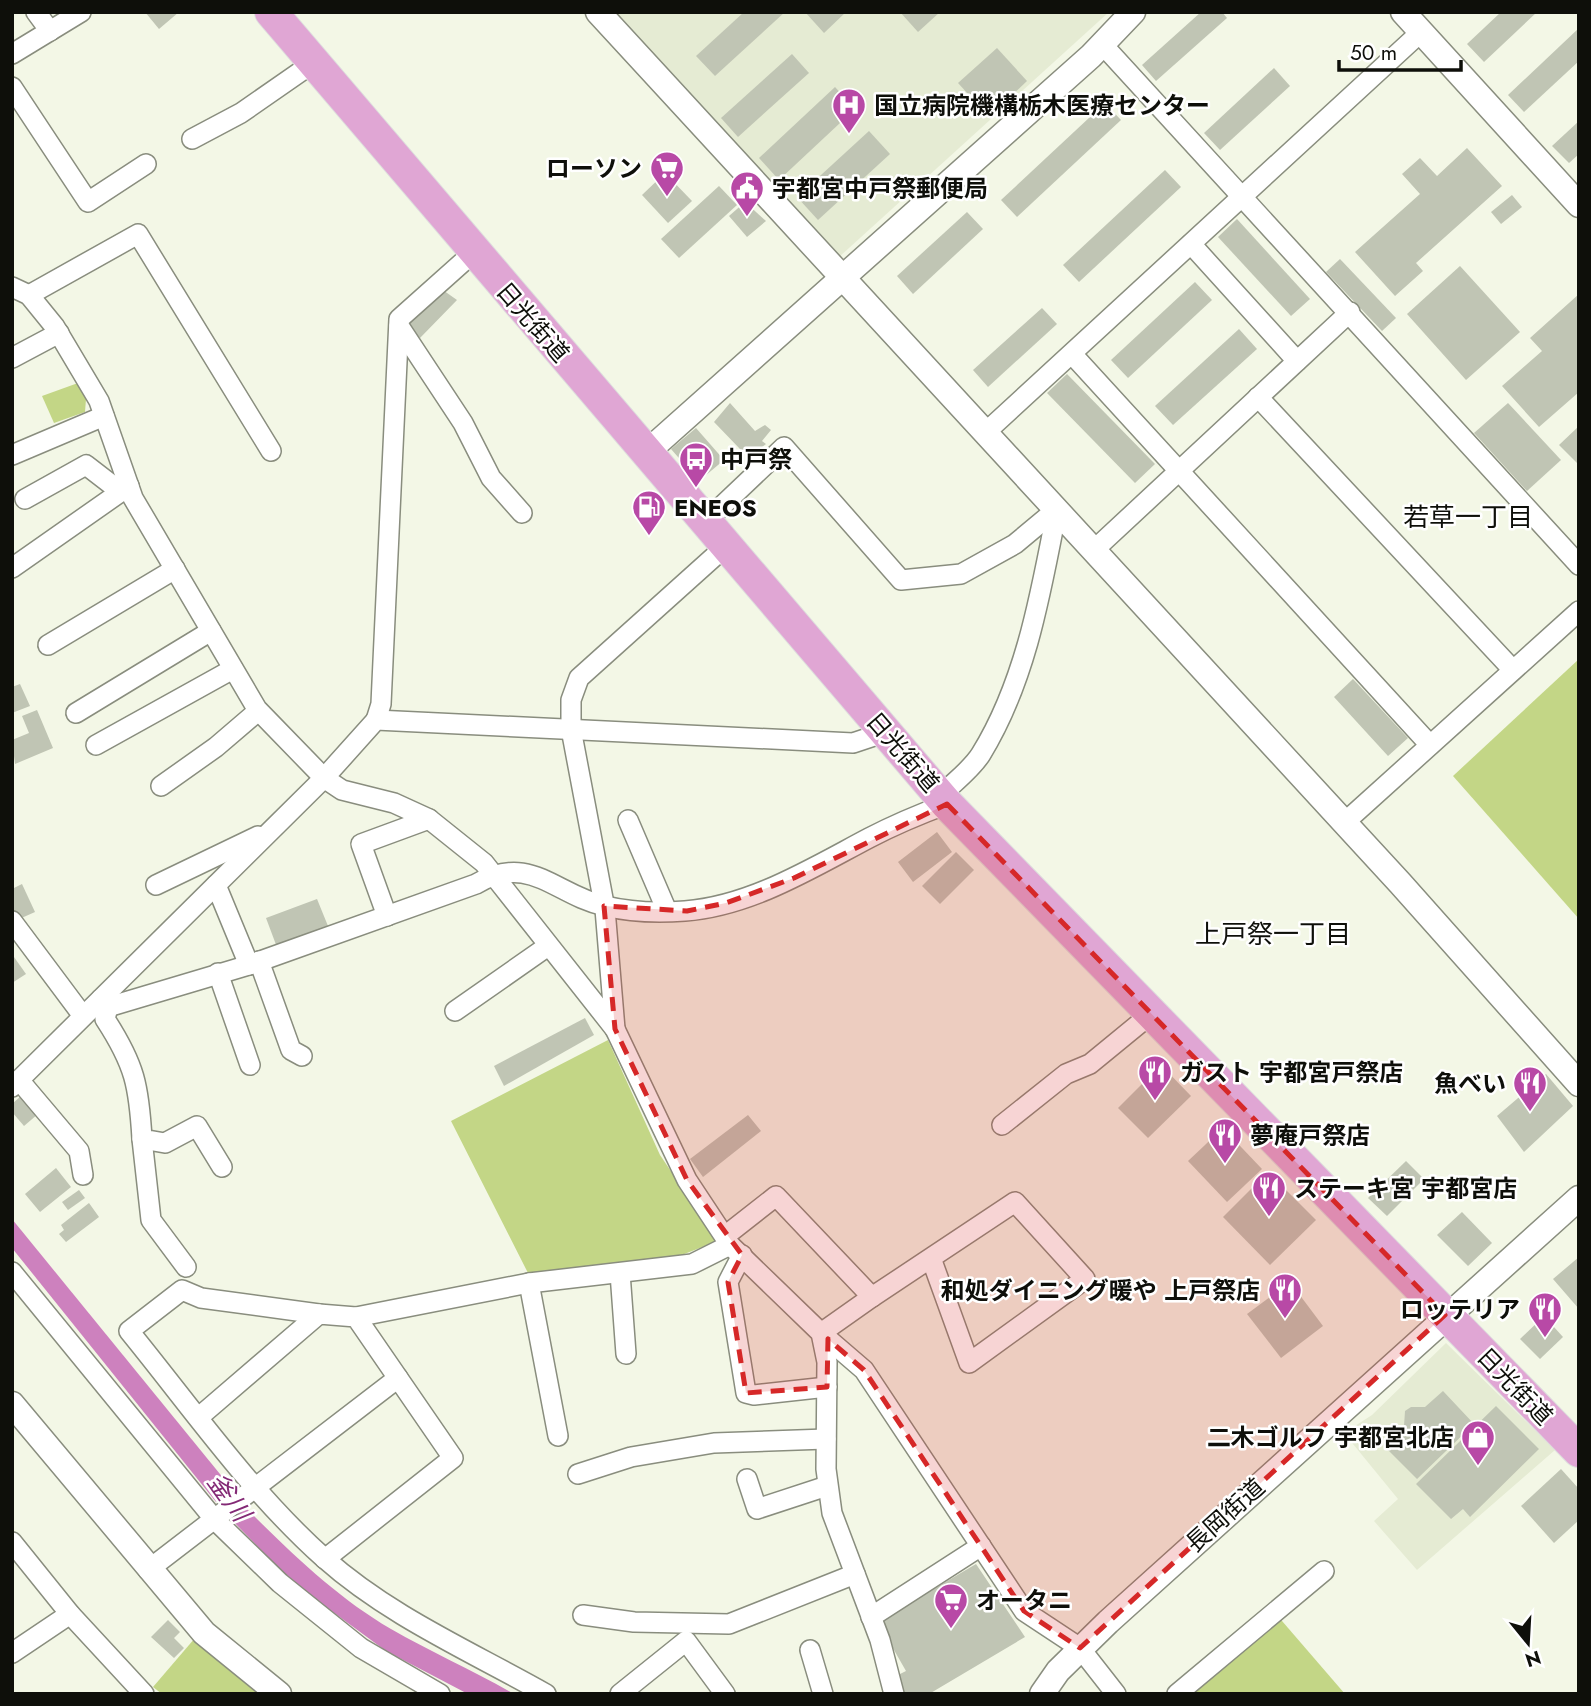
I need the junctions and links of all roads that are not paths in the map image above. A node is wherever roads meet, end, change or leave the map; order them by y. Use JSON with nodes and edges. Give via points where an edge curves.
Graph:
{"nodes":[{"id":1,"x":36,"y":12,"type":"edge"},
{"id":2,"x":81,"y":12,"type":"edge"},
{"id":3,"x":271,"y":12,"type":"edge"},
{"id":4,"x":598,"y":12,"type":"edge"},
{"id":5,"x":1133,"y":12,"type":"edge"},
{"id":6,"x":1403,"y":12,"type":"edge"},
{"id":7,"x":50,"y":31,"type":"junction"},
{"id":8,"x":1421,"y":32,"type":"junction"},
{"id":9,"x":1102,"y":44,"type":"junction"},
{"id":10,"x":12,"y":54,"type":"edge"},
{"id":11,"x":313,"y":63,"type":"junction"},
{"id":12,"x":12,"y":88,"type":"edge"},
{"id":13,"x":192,"y":139,"type":"dead end"},
{"id":14,"x":146,"y":164,"type":"dead end"},
{"id":15,"x":1243,"y":195,"type":"junction"},
{"id":16,"x":1579,"y":205,"type":"edge"},
{"id":17,"x":1191,"y":244,"type":"junction"},
{"id":18,"x":473,"y":253,"type":"junction"},
{"id":19,"x":843,"y":278,"type":"junction"},
{"id":20,"x":21,"y":291,"type":"edge"},
{"id":21,"x":1350,"y":312,"type":"junction"},
{"id":22,"x":399,"y":326,"type":"junction"},
{"id":23,"x":59,"y":333,"type":"junction"},
{"id":24,"x":1072,"y":354,"type":"junction"},
{"id":25,"x":12,"y":358,"type":"edge"},
{"id":26,"x":1297,"y":361,"type":"junction"},
{"id":27,"x":1258,"y":397,"type":"junction"},
{"id":28,"x":104,"y":416,"type":"junction"},
{"id":29,"x":986,"y":432,"type":"junction"},
{"id":30,"x":14,"y":449,"type":"edge"},
{"id":31,"x":271,"y":451,"type":"dead end"},
{"id":32,"x":646,"y":453,"type":"junction"},
{"id":33,"x":1178,"y":472,"type":"junction"},
{"id":34,"x":125,"y":489,"type":"junction"},
{"id":35,"x":25,"y":499,"type":"dead end"},
{"id":36,"x":1057,"y":509,"type":"junction"},
{"id":37,"x":522,"y":513,"type":"dead end"},
{"id":38,"x":705,"y":522,"type":"junction"},
{"id":39,"x":726,"y":546,"type":"junction"},
{"id":40,"x":1094,"y":550,"type":"junction"},
{"id":41,"x":1579,"y":565,"type":"edge"},
{"id":42,"x":12,"y":568,"type":"edge"},
{"id":43,"x":175,"y":569,"type":"junction"},
{"id":44,"x":1579,"y":611,"type":"edge"},
{"id":45,"x":211,"y":631,"type":"junction"},
{"id":46,"x":48,"y":645,"type":"dead end"},
{"id":47,"x":233,"y":669,"type":"junction"},
{"id":48,"x":1513,"y":670,"type":"junction"},
{"id":49,"x":258,"y":711,"type":"junction"},
{"id":50,"x":76,"y":713,"type":"dead end"},
{"id":51,"x":376,"y":720,"type":"junction"},
{"id":52,"x":571,"y":729,"type":"junction"},
{"id":53,"x":886,"y":732,"type":"junction"},
{"id":54,"x":1430,"y":745,"type":"junction"},
{"id":55,"x":96,"y":746,"type":"dead end"},
{"id":56,"x":324,"y":778,"type":"junction"},
{"id":57,"x":160,"y":786,"type":"dead end"},
{"id":58,"x":944,"y":800,"type":"junction"},
{"id":59,"x":429,"y":819,"type":"junction"},
{"id":60,"x":628,"y":820,"type":"dead end"},
{"id":61,"x":1344,"y":823,"type":"junction"},
{"id":62,"x":271,"y":830,"type":"junction"},
{"id":63,"x":491,"y":875,"type":"junction"},
{"id":64,"x":156,"y":885,"type":"dead end"},
{"id":65,"x":216,"y":885,"type":"junction"},
{"id":66,"x":604,"y":906,"type":"junction"},
{"id":67,"x":667,"y":911,"type":"junction"},
{"id":68,"x":387,"y":916,"type":"junction"},
{"id":69,"x":12,"y":921,"type":"edge"},
{"id":70,"x":548,"y":946,"type":"junction"},
{"id":71,"x":254,"y":963,"type":"junction"},
{"id":72,"x":218,"y":973,"type":"junction"},
{"id":73,"x":104,"y":1003,"type":"junction"},
{"id":74,"x":455,"y":1011,"type":"dead end"},
{"id":75,"x":1151,"y":1014,"type":"junction"},
{"id":76,"x":83,"y":1016,"type":"junction"},
{"id":77,"x":615,"y":1029,"type":"junction"},
{"id":78,"x":302,"y":1056,"type":"dead end"},
{"id":79,"x":250,"y":1065,"type":"dead end"},
{"id":80,"x":16,"y":1084,"type":"edge"},
{"id":81,"x":1579,"y":1084,"type":"edge"},
{"id":82,"x":1002,"y":1125,"type":"dead end"},
{"id":83,"x":142,"y":1139,"type":"junction"},
{"id":84,"x":222,"y":1167,"type":"dead end"},
{"id":85,"x":83,"y":1175,"type":"dead end"},
{"id":86,"x":1579,"y":1198,"type":"edge"},
{"id":87,"x":732,"y":1245,"type":"junction"},
{"id":88,"x":931,"y":1258,"type":"junction"},
{"id":89,"x":186,"y":1267,"type":"dead end"},
{"id":90,"x":12,"y":1272,"type":"edge"},
{"id":91,"x":620,"y":1273,"type":"junction"},
{"id":92,"x":529,"y":1283,"type":"junction"},
{"id":93,"x":872,"y":1297,"type":"junction"},
{"id":94,"x":319,"y":1314,"type":"junction"},
{"id":95,"x":1445,"y":1315,"type":"junction"},
{"id":96,"x":356,"y":1317,"type":"junction"},
{"id":97,"x":821,"y":1333,"type":"junction"},
{"id":98,"x":626,"y":1354,"type":"dead end"},
{"id":99,"x":398,"y":1378,"type":"junction"},
{"id":100,"x":827,"y":1387,"type":"junction"},
{"id":101,"x":12,"y":1404,"type":"edge"},
{"id":102,"x":199,"y":1418,"type":"junction"},
{"id":103,"x":558,"y":1436,"type":"dead end"},
{"id":104,"x":826,"y":1439,"type":"junction"},
{"id":105,"x":1579,"y":1451,"type":"edge"},
{"id":106,"x":578,"y":1474,"type":"dead end"},
{"id":107,"x":747,"y":1479,"type":"dead end"},
{"id":108,"x":827,"y":1486,"type":"junction"},
{"id":109,"x":254,"y":1490,"type":"junction"},
{"id":110,"x":218,"y":1518,"type":"junction"},
{"id":111,"x":12,"y":1542,"type":"edge"},
{"id":112,"x":981,"y":1546,"type":"junction"},
{"id":113,"x":325,"y":1559,"type":"junction"},
{"id":114,"x":148,"y":1570,"type":"junction"},
{"id":115,"x":1324,"y":1571,"type":"dead end"},
{"id":116,"x":855,"y":1574,"type":"junction"},
{"id":117,"x":70,"y":1614,"type":"junction"},
{"id":118,"x":583,"y":1615,"type":"dead end"},
{"id":119,"x":871,"y":1617,"type":"junction"},
{"id":120,"x":1080,"y":1648,"type":"junction"},
{"id":121,"x":810,"y":1650,"type":"dead end"},
{"id":122,"x":12,"y":1653,"type":"edge"},
{"id":123,"x":131,"y":1690,"type":"edge"},
{"id":124,"x":274,"y":1693,"type":"edge"},
{"id":125,"x":440,"y":1694,"type":"edge"},
{"id":126,"x":546,"y":1694,"type":"edge"},
{"id":127,"x":620,"y":1694,"type":"edge"},
{"id":128,"x":725,"y":1694,"type":"edge"},
{"id":129,"x":823,"y":1694,"type":"edge"},
{"id":130,"x":894,"y":1694,"type":"edge"},
{"id":131,"x":1042,"y":1694,"type":"edge"},
{"id":132,"x":1116,"y":1694,"type":"edge"},
{"id":133,"x":1177,"y":1694,"type":"edge"}],
"edges":[{"from":1,"to":7,"type":"street"},
{"from":2,"to":7,"type":"street"},
{"from":3,"to":11,"type":"highway","name":"日光街道"},
{"from":4,"to":19,"type":"street"},
{"from":5,"to":9,"type":"street"},
{"from":6,"to":8,"type":"street"},
{"from":7,"to":10,"type":"street"},
{"from":8,"to":15,"type":"street"},
{"from":8,"to":16,"type":"street"},
{"from":9,"to":15,"type":"street"},
{"from":9,"to":19,"type":"street"},
{"from":11,"to":13,"type":"street","via":[[241,113]]},
{"from":11,"to":18,"type":"highway","name":"日光街道"},
{"from":12,"to":14,"type":"street","via":[[88,202]]},
{"from":15,"to":17,"type":"street"},
{"from":15,"to":21,"type":"street"},
{"from":17,"to":24,"type":"street"},
{"from":17,"to":26,"type":"street"},
{"from":18,"to":22,"type":"street","via":[[399,318]]},
{"from":18,"to":32,"type":"highway","name":"日光街道"},
{"from":19,"to":29,"type":"street"},
{"from":19,"to":32,"type":"street"},
{"from":20,"to":23,"type":"street"},
{"from":20,"to":31,"type":"street","via":[[138,234]]},
{"from":21,"to":26,"type":"street"},
{"from":21,"to":41,"type":"street"},
{"from":22,"to":37,"type":"street","via":[[463,422],[491,478]]},
{"from":22,"to":51,"type":"street","via":[[381,704]]},
{"from":23,"to":25,"type":"street"},
{"from":23,"to":28,"type":"street"},
{"from":24,"to":29,"type":"street"},
{"from":24,"to":33,"type":"street"},
{"from":26,"to":27,"type":"street"},
{"from":27,"to":33,"type":"street"},
{"from":27,"to":48,"type":"street"},
{"from":28,"to":30,"type":"street"},
{"from":28,"to":34,"type":"street"},
{"from":29,"to":36,"type":"street"},
{"from":32,"to":38,"type":"highway","name":"日光街道"},
{"from":33,"to":40,"type":"street"},
{"from":33,"to":54,"type":"street"},
{"from":34,"to":35,"type":"street","via":[[86,465]]},
{"from":34,"to":42,"type":"street"},
{"from":34,"to":43,"type":"street"},
{"from":36,"to":38,"type":"street","via":[[1015,544],[961,574],[901,580],[784,447]]},
{"from":36,"to":40,"type":"street"},
{"from":36,"to":58,"type":"street","via":[[1035,620],[1003,711],[980,756]]},
{"from":38,"to":39,"type":"highway","name":"日光街道"},
{"from":39,"to":52,"type":"street","via":[[579,678],[571,701]]},
{"from":39,"to":53,"type":"highway","name":"日光街道"},
{"from":40,"to":61,"type":"street"},
{"from":43,"to":45,"type":"street"},
{"from":43,"to":46,"type":"street"},
{"from":44,"to":48,"type":"street"},
{"from":45,"to":47,"type":"street"},
{"from":45,"to":50,"type":"street"},
{"from":47,"to":49,"type":"street"},
{"from":47,"to":55,"type":"street"},
{"from":48,"to":54,"type":"street"},
{"from":49,"to":56,"type":"street"},
{"from":49,"to":57,"type":"street"},
{"from":51,"to":52,"type":"street"},
{"from":51,"to":56,"type":"street"},
{"from":52,"to":53,"type":"street","via":[[853,743]]},
{"from":52,"to":66,"type":"street"},
{"from":53,"to":58,"type":"highway","name":"日光街道"},
{"from":54,"to":61,"type":"street"},
{"from":56,"to":59,"type":"street","via":[[342,790],[394,803]]},
{"from":56,"to":62,"type":"street"},
{"from":58,"to":67,"type":"street","via":[[766,889],[700,908]]},
{"from":58,"to":75,"type":"highway","name":"日光街道"},
{"from":59,"to":63,"type":"street","via":[[484,863]]},
{"from":59,"to":68,"type":"street","via":[[361,844]]},
{"from":60,"to":67,"type":"street"},
{"from":61,"to":81,"type":"street"},
{"from":62,"to":64,"type":"street"},
{"from":62,"to":65,"type":"street"},
{"from":63,"to":66,"type":"street","via":[[510,870],[524,873]]},
{"from":63,"to":68,"type":"street"},
{"from":63,"to":70,"type":"street"},
{"from":65,"to":71,"type":"street"},
{"from":65,"to":73,"type":"street"},
{"from":66,"to":67,"type":"street"},
{"from":66,"to":77,"type":"street"},
{"from":68,"to":71,"type":"street"},
{"from":69,"to":76,"type":"street"},
{"from":70,"to":74,"type":"street"},
{"from":70,"to":77,"type":"street"},
{"from":71,"to":72,"type":"street"},
{"from":71,"to":78,"type":"street","via":[[291,1050]]},
{"from":72,"to":73,"type":"street"},
{"from":72,"to":79,"type":"street"},
{"from":73,"to":76,"type":"street"},
{"from":73,"to":83,"type":"street","via":[[105,1019],[121,1042],[139,1086]]},
{"from":75,"to":82,"type":"street","via":[[1090,1064],[1066,1074]]},
{"from":75,"to":95,"type":"highway","name":"日光街道"},
{"from":76,"to":80,"type":"street"},
{"from":77,"to":87,"type":"street","via":[[687,1181]]},
{"from":80,"to":85,"type":"street","via":[[79,1151]]},
{"from":83,"to":84,"type":"street","via":[[165,1143],[197,1126]]},
{"from":83,"to":89,"type":"street","via":[[151,1220]]},
{"from":86,"to":95,"type":"street","name":"長岡街道"},
{"from":87,"to":91,"type":"street","via":[[692,1264]]},
{"from":87,"to":93,"type":"street","via":[[776,1196]]},
{"from":87,"to":97,"type":"street"},
{"from":87,"to":100,"type":"street","via":[[728,1282],[746,1393]]},
{"from":88,"to":88,"type":"street","via":[[1015,1202],[1085,1279],[969,1363]]},
{"from":88,"to":93,"type":"street"},
{"from":90,"to":110,"type":"street"},
{"from":91,"to":92,"type":"street"},
{"from":91,"to":98,"type":"street"},
{"from":92,"to":96,"type":"street"},
{"from":92,"to":103,"type":"street"},
{"from":93,"to":97,"type":"street"},
{"from":94,"to":96,"type":"street"},
{"from":94,"to":102,"type":"street"},
{"from":94,"to":102,"type":"street","via":[[201,1298],[183,1290],[129,1331]]},
{"from":95,"to":105,"type":"highway","name":"日光街道"},
{"from":95,"to":120,"type":"street","name":"長岡街道"},
{"from":96,"to":99,"type":"street"},
{"from":97,"to":100,"type":"street"},
{"from":97,"to":112,"type":"street","via":[[864,1370]]},
{"from":99,"to":109,"type":"street"},
{"from":99,"to":113,"type":"street","via":[[453,1458]]},
{"from":100,"to":104,"type":"street"},
{"from":101,"to":114,"type":"street"},
{"from":102,"to":109,"type":"street"},
{"from":104,"to":106,"type":"street","via":[[714,1443],[631,1457]]},
{"from":104,"to":108,"type":"street"},
{"from":107,"to":108,"type":"street","via":[[757,1509]]},
{"from":108,"to":116,"type":"street"},
{"from":109,"to":110,"type":"street"},
{"from":109,"to":113,"type":"street"},
{"from":110,"to":114,"type":"street"},
{"from":110,"to":125,"type":"street","via":[[280,1583],[351,1640]]},
{"from":111,"to":117,"type":"street"},
{"from":112,"to":119,"type":"street"},
{"from":112,"to":120,"type":"street","via":[[1024,1611]]},
{"from":113,"to":126,"type":"street","via":[[429,1632]]},
{"from":114,"to":124,"type":"street","via":[[204,1633]]},
{"from":115,"to":133,"type":"street"},
{"from":116,"to":118,"type":"street","via":[[730,1624],[634,1622]]},
{"from":116,"to":119,"type":"street"},
{"from":117,"to":122,"type":"street"},
{"from":117,"to":123,"type":"street"},
{"from":119,"to":130,"type":"street"},
{"from":120,"to":131,"type":"street","name":"長岡街道"},
{"from":120,"to":132,"type":"street"},
{"from":121,"to":129,"type":"street"},
{"from":127,"to":128,"type":"street","via":[[686,1641]]}]}
